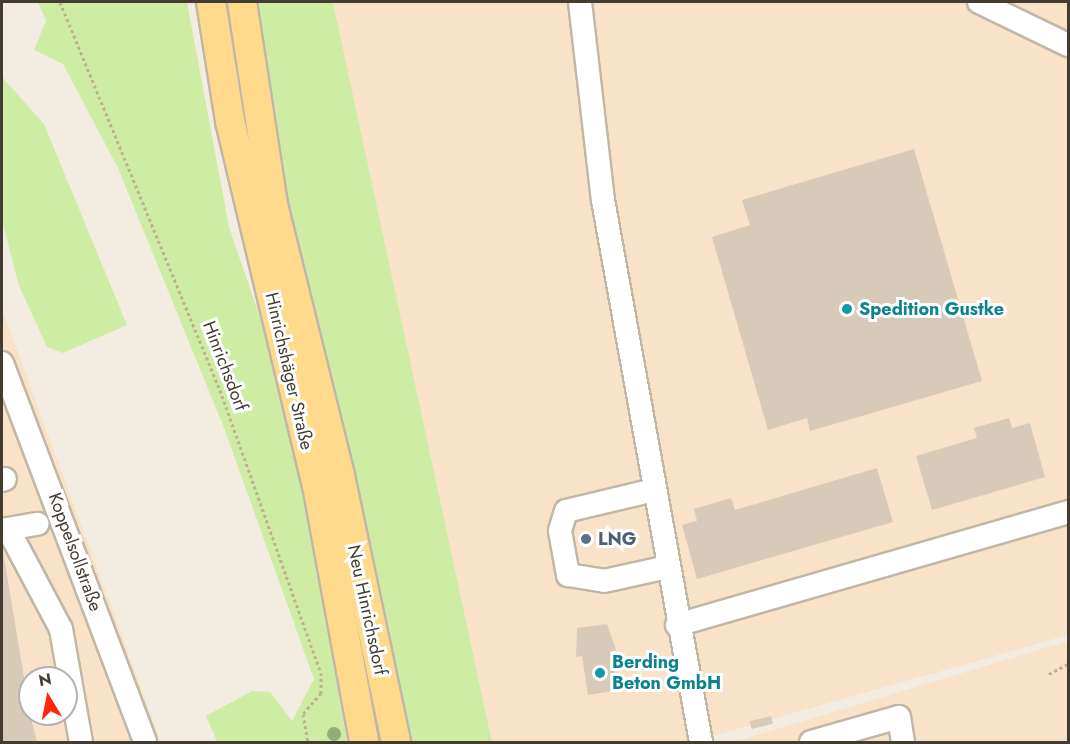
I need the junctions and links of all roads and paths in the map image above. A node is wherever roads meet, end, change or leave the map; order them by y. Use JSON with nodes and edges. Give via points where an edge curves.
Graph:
{"nodes":[{"id":1,"x":60,"y":2,"type":"edge"},
{"id":2,"x":211,"y":2,"type":"edge"},
{"id":3,"x":242,"y":2,"type":"edge"},
{"id":4,"x":580,"y":2,"type":"edge"},
{"id":5,"x":979,"y":2,"type":"edge"},
{"id":6,"x":1068,"y":45,"type":"edge"},
{"id":7,"x":2,"y":363,"type":"edge"},
{"id":8,"x":340,"y":476,"type":"joint"},
{"id":9,"x":654,"y":490,"type":"junction"},
{"id":10,"x":1068,"y":512,"type":"edge"},
{"id":11,"x":37,"y":524,"type":"dead end"},
{"id":12,"x":5,"y":530,"type":"edge"},
{"id":13,"x":667,"y":567,"type":"junction"},
{"id":14,"x":677,"y":626,"type":"junction"},
{"id":15,"x":1068,"y":664,"type":"edge"},
{"id":16,"x":1049,"y":674,"type":"dead end"},
{"id":17,"x":81,"y":742,"type":"edge"},
{"id":18,"x":145,"y":742,"type":"edge"},
{"id":19,"x":308,"y":742,"type":"edge"},
{"id":20,"x":364,"y":742,"type":"edge"},
{"id":21,"x":396,"y":742,"type":"edge"},
{"id":22,"x":701,"y":742,"type":"edge"},
{"id":23,"x":811,"y":742,"type":"edge"},
{"id":24,"x":903,"y":742,"type":"edge"}],
"edges":[{"from":1,"to":19,"type":"path","name":"Hinrichsdorf","via":[[212,368],[321,673],[321,693],[303,714]]},
{"from":2,"to":20,"type":"main road","name":"Hinrichshäger Straße","via":[[230,122],[316,485]]},
{"from":3,"to":8,"type":"main road","name":"Hinrichshäger Straße","via":[[273,205]]},
{"from":4,"to":9,"type":"street","via":[[603,200]]},
{"from":5,"to":6,"type":"street"},
{"from":7,"to":18,"type":"street","name":"Koppelsollstraße"},
{"from":8,"to":21,"type":"main road","name":"Neu Hinrichsdorf"},
{"from":9,"to":13,"type":"street"},
{"from":9,"to":13,"type":"street","via":[[566,511],[560,531],[568,575],[604,581]]},
{"from":10,"to":14,"type":"street"},
{"from":11,"to":12,"type":"street"},
{"from":12,"to":17,"type":"street","via":[[61,629]]},
{"from":13,"to":14,"type":"street"},
{"from":14,"to":22,"type":"street"},
{"from":15,"to":16,"type":"path"},
{"from":23,"to":24,"type":"street","via":[[899,717]]}]}
